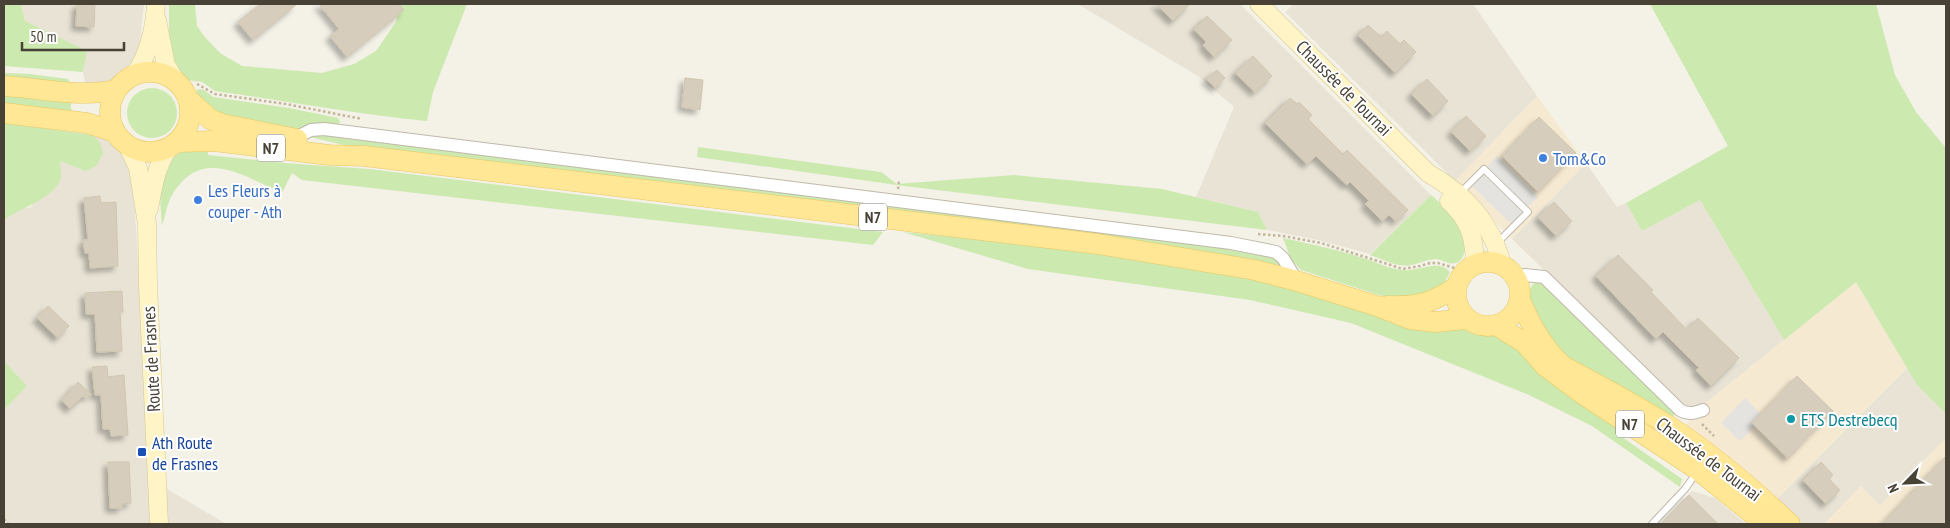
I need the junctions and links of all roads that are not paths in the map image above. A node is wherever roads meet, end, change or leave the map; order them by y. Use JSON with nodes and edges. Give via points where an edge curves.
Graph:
{"nodes":[{"id":1,"x":1259,"y":4,"type":"edge"},
{"id":2,"x":156,"y":8,"type":"edge"},
{"id":3,"x":134,"y":75,"type":"junction"},
{"id":4,"x":176,"y":80,"type":"junction"},
{"id":5,"x":4,"y":86,"type":"edge"},
{"id":6,"x":116,"y":90,"type":"junction"},
{"id":7,"x":189,"y":100,"type":"junction"},
{"id":8,"x":4,"y":113,"type":"edge"},
{"id":9,"x":121,"y":139,"type":"junction"},
{"id":10,"x":294,"y":139,"type":"junction"},
{"id":11,"x":173,"y":145,"type":"junction"},
{"id":12,"x":364,"y":156,"type":"junction"},
{"id":13,"x":1428,"y":173,"type":"junction"},
{"id":14,"x":1458,"y":194,"type":"junction"},
{"id":15,"x":147,"y":224,"type":"junction"},
{"id":16,"x":1496,"y":244,"type":"junction"},
{"id":17,"x":1475,"y":264,"type":"junction"},
{"id":18,"x":1509,"y":271,"type":"junction"},
{"id":19,"x":1297,"y":281,"type":"junction"},
{"id":20,"x":1456,"y":287,"type":"junction"},
{"id":21,"x":1520,"y":300,"type":"junction"},
{"id":22,"x":1377,"y":306,"type":"junction"},
{"id":23,"x":1468,"y":319,"type":"junction"},
{"id":24,"x":1496,"y":325,"type":"junction"},
{"id":25,"x":1703,"y":410,"type":"dead end"},
{"id":26,"x":1704,"y":463,"type":"junction"},
{"id":27,"x":159,"y":524,"type":"edge"},
{"id":28,"x":1652,"y":524,"type":"edge"},
{"id":29,"x":1765,"y":524,"type":"edge"},
{"id":30,"x":1790,"y":524,"type":"edge"}],
"edges":[{"from":1,"to":13,"type":"main road","name":"Chaussée de Tournai"},
{"from":2,"to":3,"type":"main road","via":[[143,62]]},
{"from":2,"to":4,"type":"main road","via":[[166,65]]},
{"from":3,"to":4,"type":"main road","via":[[151,72]]},
{"from":3,"to":6,"type":"main road"},
{"from":4,"to":7,"type":"main road"},
{"from":5,"to":6,"type":"main road","via":[[88,94]]},
{"from":6,"to":9,"type":"main road","via":[[111,100],[111,122]]},
{"from":7,"to":10,"type":"main road","number":"N7","via":[[210,119],[222,124]]},
{"from":7,"to":11,"type":"main road","via":[[190,123],[185,134]]},
{"from":8,"to":9,"type":"main road","via":[[87,123]]},
{"from":9,"to":11,"type":"main road","via":[[137,151],[147,153]]},
{"from":9,"to":15,"type":"main road","name":"Route de Frasnes","via":[[138,168]]},
{"from":10,"to":12,"type":"main road","number":"N7"},
{"from":10,"to":19,"type":"street","via":[[311,130],[324,129],[1231,243],[1276,252]]},
{"from":11,"to":12,"type":"main road","number":"N7","via":[[214,141],[329,156]]},
{"from":11,"to":15,"type":"main road","name":"Route de Frasnes","via":[[155,176]]},
{"from":12,"to":19,"type":"main road","number":"N7","via":[[1098,244],[1254,270]]},
{"from":13,"to":14,"type":"main road","name":"Chaussée de Tournai"},
{"from":13,"to":17,"type":"main road","name":"Chaussée de Tournai","via":[[1468,224]]},
{"from":14,"to":16,"type":"main road","name":"Chaussée de Tournai","via":[[1479,216]]},
{"from":14,"to":16,"type":"lane","via":[[1484,169],[1528,212]]},
{"from":15,"to":27,"type":"main road","name":"Route de Frasnes"},
{"from":16,"to":18,"type":"main road","name":"Chaussée de Tournai"},
{"from":17,"to":18,"type":"main road","via":[[1484,262]]},
{"from":17,"to":20,"type":"main road","via":[[1464,271]]},
{"from":18,"to":21,"type":"main road","via":[[1519,285]]},
{"from":18,"to":25,"type":"street","via":[[1544,277],[1680,410],[1686,414]]},
{"from":19,"to":22,"type":"main road","number":"N7"},
{"from":20,"to":22,"type":"main road","number":"N7","via":[[1429,303],[1407,307]]},
{"from":20,"to":23,"type":"main road","via":[[1460,311]]},
{"from":21,"to":24,"type":"main road","via":[[1512,316]]},
{"from":21,"to":26,"type":"main road","name":"Chaussée de Tournai","number":"N7","via":[[1536,334],[1563,366],[1668,426]]},
{"from":22,"to":23,"type":"main road","number":"N7","via":[[1410,319],[1435,322]]},
{"from":23,"to":24,"type":"main road","via":[[1481,325]]},
{"from":24,"to":26,"type":"main road","name":"Chaussée de Tournai","number":"N7","via":[[1525,343],[1545,366],[1584,395]]},
{"from":26,"to":28,"type":"lane"},
{"from":26,"to":29,"type":"main road","name":"Chaussée de Tournai","number":"N7"},
{"from":26,"to":30,"type":"main road","name":"Chaussée de Tournai","number":"N7","via":[[1768,504]]}]}
